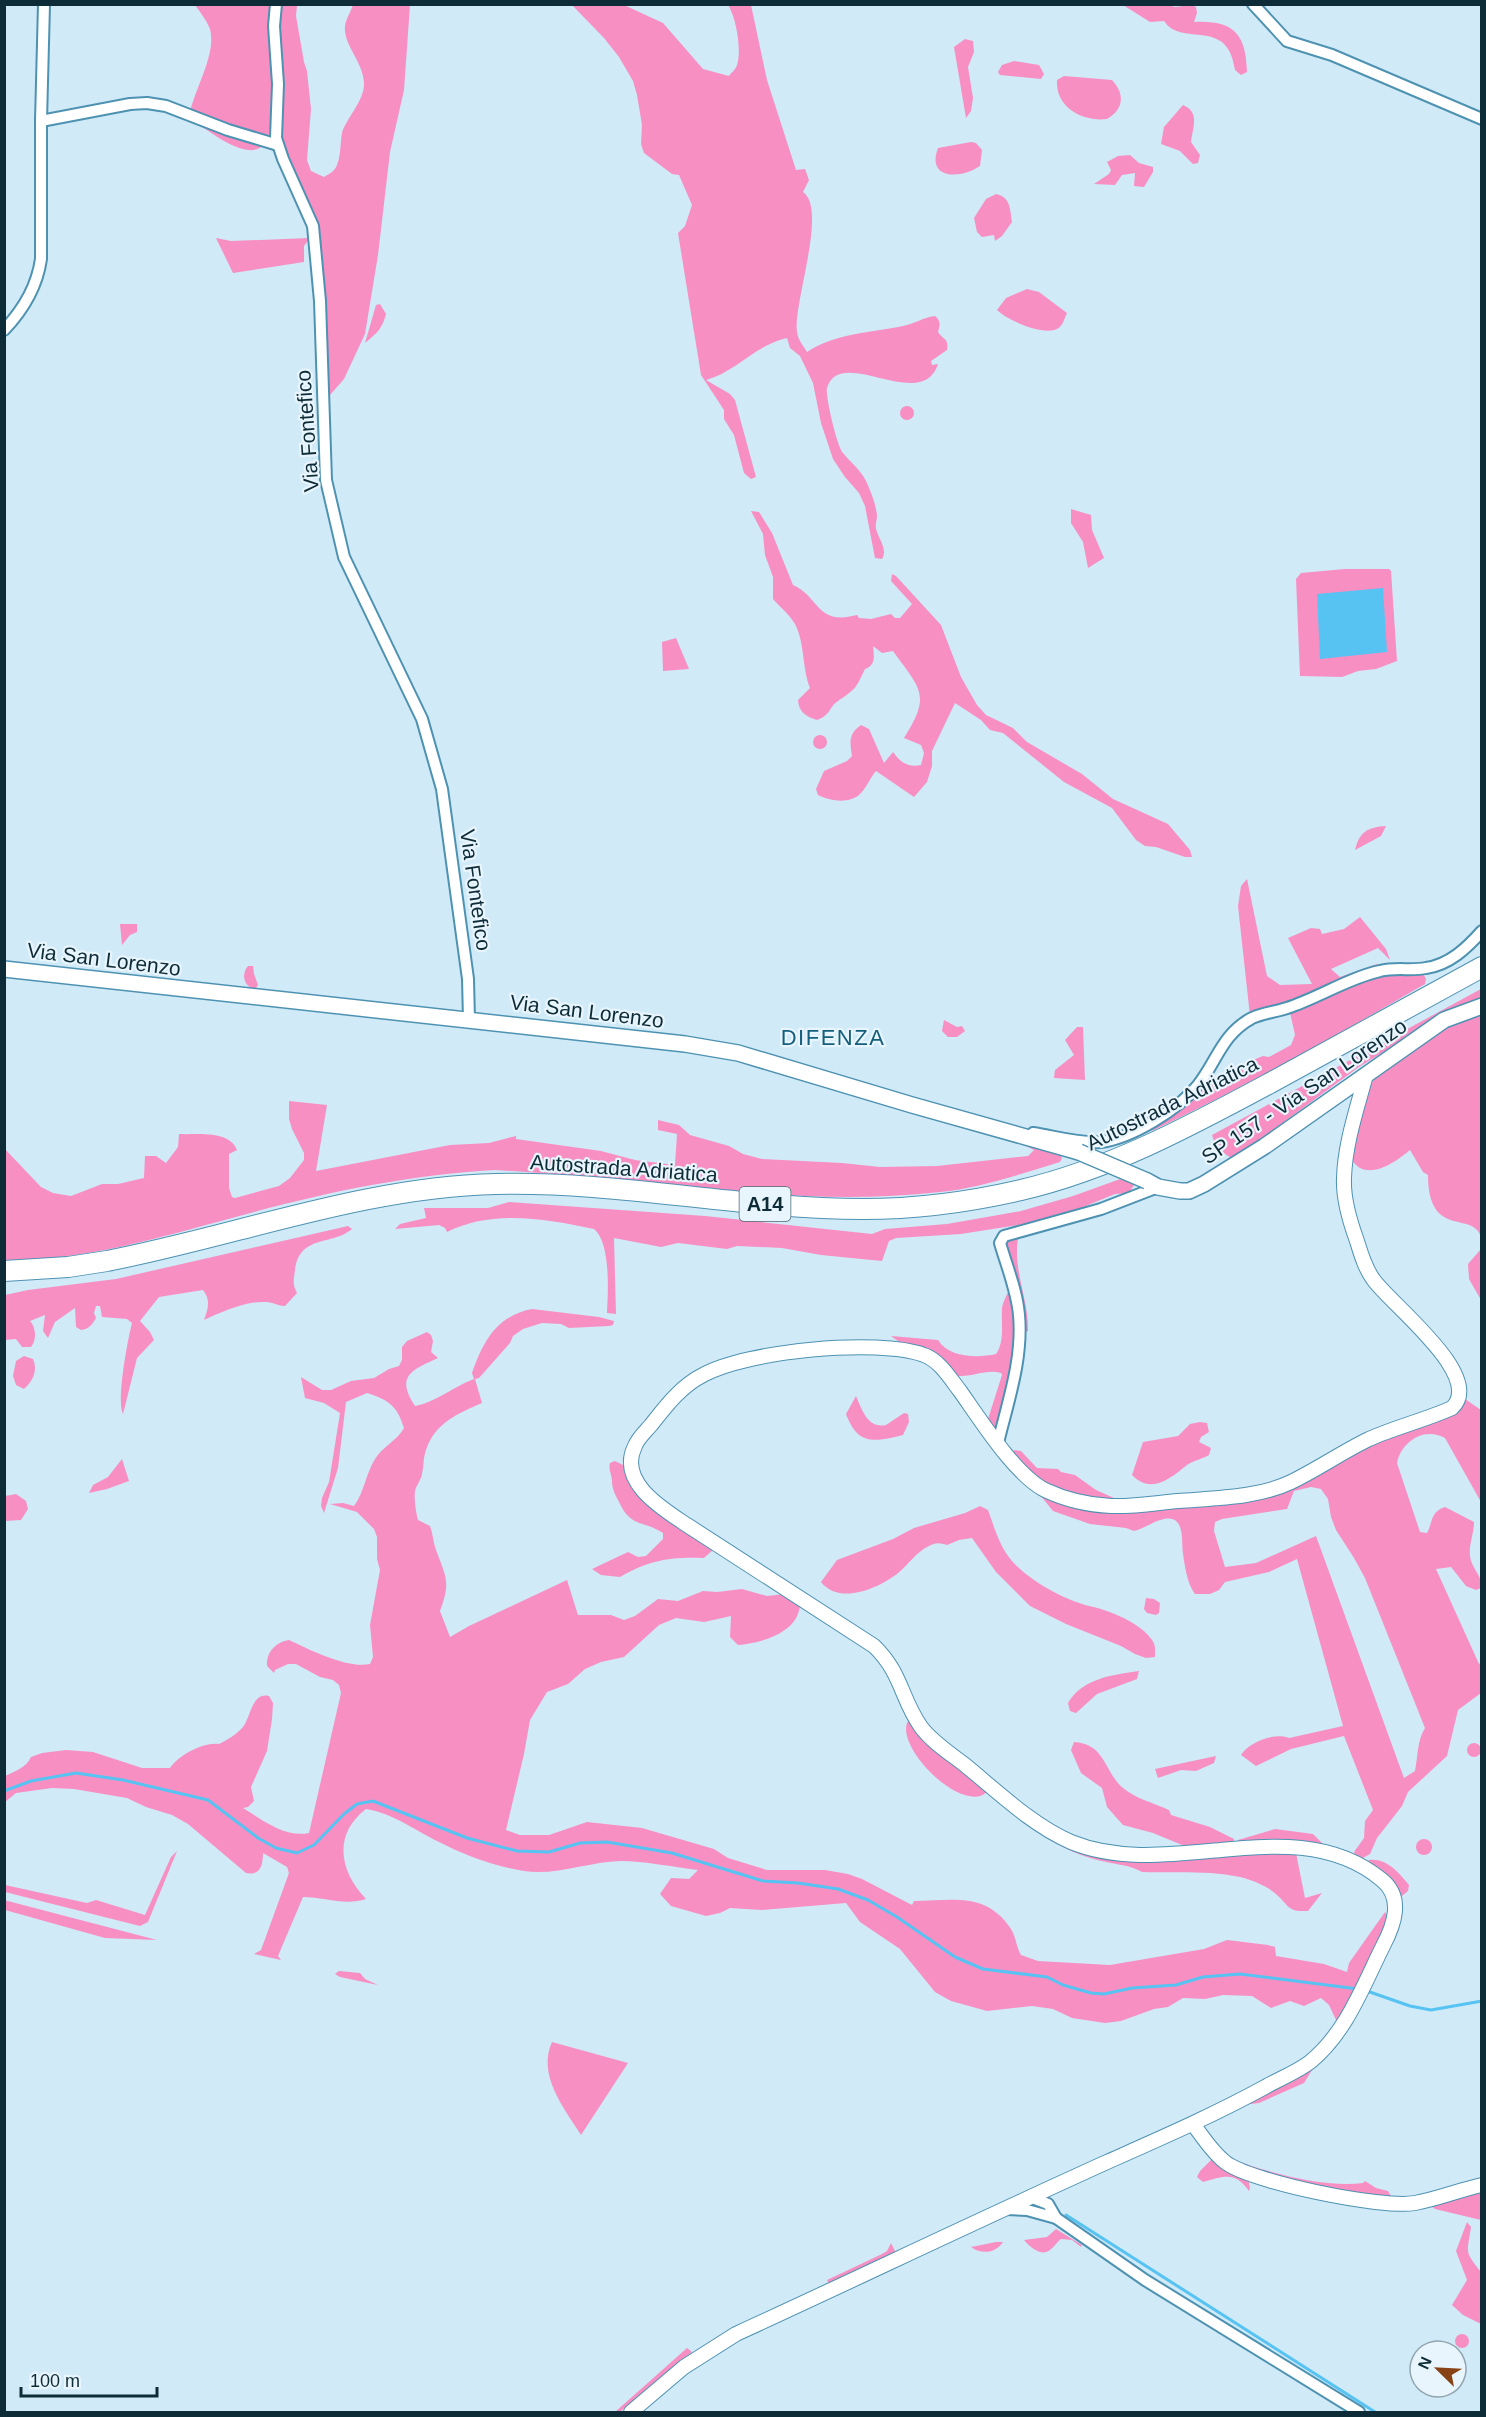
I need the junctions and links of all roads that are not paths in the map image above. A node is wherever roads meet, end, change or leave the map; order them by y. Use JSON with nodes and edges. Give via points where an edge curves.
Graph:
{"nodes":[{"id":1,"x":44,"y":4,"type":"edge"},
{"id":2,"x":276,"y":4,"type":"edge"},
{"id":3,"x":1253,"y":4,"type":"edge"},
{"id":4,"x":1482,"y":119,"type":"edge"},
{"id":5,"x":41,"y":121,"type":"junction"},
{"id":6,"x":278,"y":145,"type":"junction"},
{"id":7,"x":4,"y":330,"type":"edge"},
{"id":8,"x":1482,"y":931,"type":"edge"},
{"id":9,"x":1482,"y":967,"type":"edge"},
{"id":10,"x":4,"y":969,"type":"edge"},
{"id":11,"x":1482,"y":981,"type":"edge"},
{"id":12,"x":1482,"y":1006,"type":"edge"},
{"id":13,"x":469,"y":1019,"type":"junction"},
{"id":14,"x":1366,"y":1075,"type":"junction"},
{"id":15,"x":1010,"y":1134,"type":"junction"},
{"id":16,"x":1152,"y":1184,"type":"junction"},
{"id":17,"x":4,"y":1271,"type":"edge"},
{"id":18,"x":4,"y":1284,"type":"edge"},
{"id":19,"x":998,"y":1443,"type":"junction"},
{"id":20,"x":1193,"y":2124,"type":"junction"},
{"id":21,"x":1058,"y":2185,"type":"junction"},
{"id":22,"x":1482,"y":2186,"type":"edge"},
{"id":23,"x":1030,"y":2197,"type":"junction"},
{"id":24,"x":1005,"y":2209,"type":"junction"},
{"id":25,"x":1051,"y":2214,"type":"junction"},
{"id":26,"x":631,"y":2412,"type":"edge"},
{"id":27,"x":1359,"y":2412,"type":"edge"}],
"edges":[{"from":1,"to":5,"type":"street"},
{"from":2,"to":6,"type":"street","name":"Via Fontefico"},
{"from":3,"to":4,"type":"street","via":[[1287,41],[1332,55]]},
{"from":5,"to":6,"type":"street","via":[[147,103]]},
{"from":5,"to":7,"type":"street","via":[[42,259],[27,303]]},
{"from":6,"to":13,"type":"street","name":"Via Fontefico","via":[[313,226],[320,301],[326,480],[344,557],[422,719],[442,789],[468,979]]},
{"from":8,"to":15,"type":"street","via":[[1446,962],[1427,968],[1378,971],[1253,1018],[1232,1033],[1183,1101],[1137,1130],[1118,1138],[1088,1142],[1018,1130]]},
{"from":9,"to":17,"type":"highway","name":"Autostrada Adriatica","number":"A14","via":[[1172,1135],[1077,1174],[1005,1194],[924,1206],[844,1209],[567,1185],[466,1185],[351,1202],[107,1261]]},
{"from":10,"to":13,"type":"main road","name":"Via San Lorenzo"},
{"from":11,"to":18,"type":"highway","name":"Autostrada Adriatica","number":"A14","via":[[1159,1154],[1073,1188],[988,1210],[910,1220],[841,1221],[558,1197],[455,1198],[373,1210],[127,1270]]},
{"from":12,"to":14,"type":"main road","name":"SP 157 - Via San Lorenzo","via":[[1444,1020]]},
{"from":13,"to":15,"type":"main road","name":"Via San Lorenzo","via":[[738,1053]]},
{"from":14,"to":16,"type":"main road","name":"SP 157 - Via San Lorenzo","via":[[1204,1184],[1189,1191]]},
{"from":14,"to":19,"type":"street","via":[[1347,1149],[1344,1180],[1350,1220],[1371,1277],[1383,1293],[1458,1364],[1464,1391],[1458,1404],[1371,1438],[1290,1483],[1229,1496],[1125,1506],[1095,1504],[1043,1489]]},
{"from":15,"to":16,"type":"main road","name":"Via San Lorenzo","bridge":true,"via":[[1079,1152]]},
{"from":16,"to":19,"type":"street","via":[[1101,1209],[1004,1236],[1000,1243],[1019,1315],[1019,1354]]},
{"from":19,"to":20,"type":"street","via":[[932,1358],[884,1348],[849,1346],[736,1362],[705,1374],[676,1395],[635,1446],[632,1457],[637,1483],[662,1508],[874,1646],[897,1676],[922,1729],[1051,1832],[1073,1843],[1137,1857],[1279,1846],[1326,1851],[1351,1861],[1392,1890],[1396,1901],[1393,1926],[1343,2026],[1310,2063]]},
{"from":20,"to":21,"type":"street"},
{"from":20,"to":22,"type":"street","via":[[1214,2152],[1234,2168],[1310,2190],[1380,2204],[1415,2203]]},
{"from":21,"to":23,"type":"street"},
{"from":21,"to":25,"type":"street"},
{"from":23,"to":24,"type":"street"},
{"from":23,"to":25,"type":"street","via":[[1032,2205]]},
{"from":24,"to":25,"type":"street"},
{"from":24,"to":26,"type":"street","via":[[736,2334],[684,2367]]},
{"from":25,"to":27,"type":"street","via":[[1145,2280]]}]}
